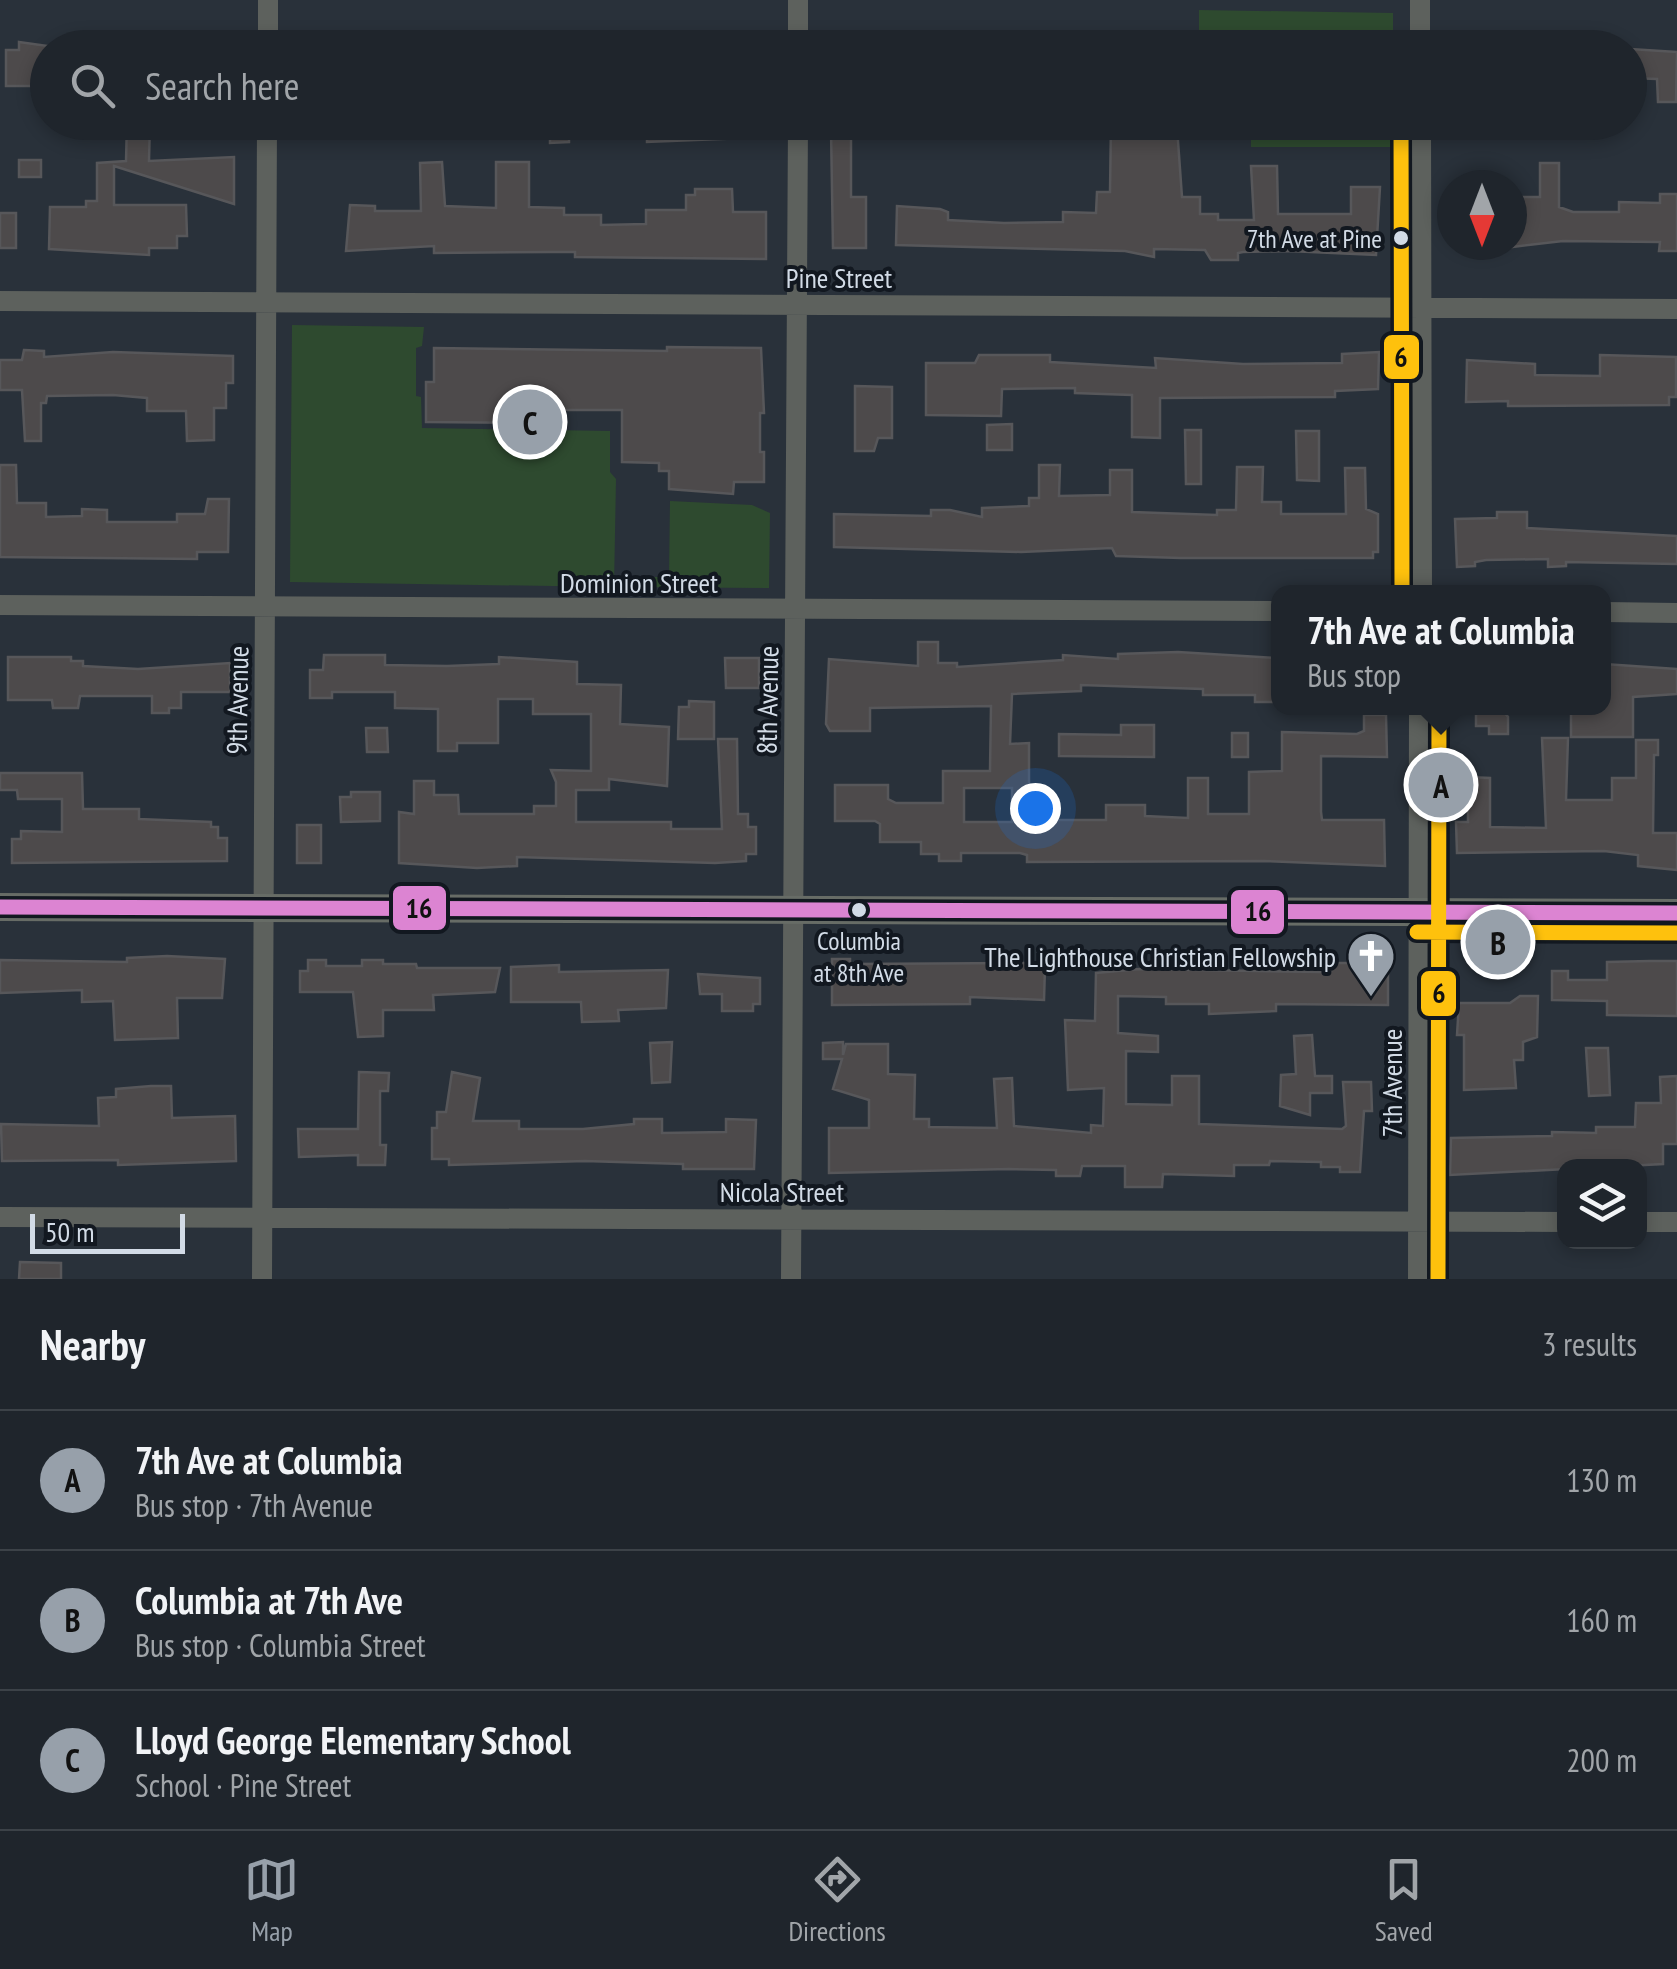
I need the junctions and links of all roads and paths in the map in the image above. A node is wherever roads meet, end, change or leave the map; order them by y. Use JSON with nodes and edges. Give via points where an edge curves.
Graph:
{"nodes":[{"id":1,"x":268,"y":0,"type":"edge"},
{"id":2,"x":798,"y":0,"type":"edge"},
{"id":3,"x":1420,"y":0,"type":"edge"},
{"id":4,"x":268,"y":30,"type":"edge"},
{"id":5,"x":798,"y":30,"type":"edge"},
{"id":6,"x":1420,"y":30,"type":"edge"},
{"id":7,"x":268,"y":140,"type":"edge"},
{"id":8,"x":798,"y":140,"type":"edge"},
{"id":9,"x":1421,"y":140,"type":"edge"},
{"id":10,"x":0,"y":301,"type":"edge"},
{"id":11,"x":266,"y":303,"type":"junction"},
{"id":12,"x":798,"y":305,"type":"junction"},
{"id":13,"x":1421,"y":308,"type":"junction"},
{"id":14,"x":1677,"y":309,"type":"edge"},
{"id":15,"x":1422,"y":585,"type":"edge"},
{"id":16,"x":0,"y":605,"type":"edge"},
{"id":17,"x":266,"y":607,"type":"junction"},
{"id":18,"x":796,"y":610,"type":"junction"},
{"id":19,"x":1271,"y":611,"type":"edge"},
{"id":20,"x":1611,"y":612,"type":"edge"},
{"id":21,"x":1677,"y":613,"type":"edge"},
{"id":22,"x":1419,"y":715,"type":"edge"},
{"id":23,"x":0,"y":907,"type":"edge"},
{"id":24,"x":263,"y":909,"type":"junction"},
{"id":25,"x":793,"y":910,"type":"junction"},
{"id":26,"x":1417,"y":912,"type":"junction"},
{"id":27,"x":1677,"y":913,"type":"edge"},
{"id":28,"x":0,"y":1217,"type":"edge"},
{"id":29,"x":262,"y":1218,"type":"junction"},
{"id":30,"x":792,"y":1219,"type":"junction"},
{"id":31,"x":1418,"y":1222,"type":"junction"},
{"id":32,"x":1557,"y":1222,"type":"edge"},
{"id":33,"x":1647,"y":1222,"type":"edge"},
{"id":34,"x":1677,"y":1222,"type":"edge"},
{"id":35,"x":262,"y":1279,"type":"edge"},
{"id":36,"x":791,"y":1279,"type":"edge"},
{"id":37,"x":1418,"y":1279,"type":"edge"}],
"edges":[{"from":1,"to":4,"type":"street"},
{"from":2,"to":5,"type":"street"},
{"from":3,"to":6,"type":"street"},
{"from":7,"to":11,"type":"street","name":"9th Avenue"},
{"from":8,"to":12,"type":"street","name":"8th Avenue"},
{"from":9,"to":13,"type":"street"},
{"from":10,"to":11,"type":"street","name":"Pine Street"},
{"from":11,"to":12,"type":"street","name":"Pine Street"},
{"from":11,"to":17,"type":"street","name":"9th Avenue"},
{"from":12,"to":13,"type":"street","name":"Pine Street"},
{"from":12,"to":18,"type":"street","name":"8th Avenue"},
{"from":13,"to":14,"type":"street","name":"Pine Street"},
{"from":13,"to":15,"type":"street"},
{"from":16,"to":17,"type":"street","name":"Dominion Street"},
{"from":17,"to":18,"type":"street","name":"Dominion Street"},
{"from":17,"to":24,"type":"street","name":"9th Avenue"},
{"from":18,"to":19,"type":"street","name":"Dominion Street"},
{"from":18,"to":25,"type":"street","name":"8th Avenue"},
{"from":20,"to":21,"type":"street"},
{"from":22,"to":26,"type":"street","name":"7th Avenue"},
{"from":23,"to":24,"type":"main road"},
{"from":24,"to":25,"type":"main road"},
{"from":24,"to":29,"type":"street","name":"9th Avenue"},
{"from":25,"to":26,"type":"main road"},
{"from":25,"to":30,"type":"street","name":"8th Avenue"},
{"from":26,"to":27,"type":"main road"},
{"from":26,"to":31,"type":"street","name":"7th Avenue"},
{"from":28,"to":29,"type":"street","name":"Nicola Street"},
{"from":29,"to":30,"type":"street","name":"Nicola Street"},
{"from":29,"to":35,"type":"street","name":"9th Avenue"},
{"from":30,"to":31,"type":"street","name":"Nicola Street"},
{"from":30,"to":36,"type":"street","name":"8th Avenue"},
{"from":31,"to":32,"type":"street","name":"Nicola Street"},
{"from":31,"to":37,"type":"street","name":"7th Avenue"},
{"from":33,"to":34,"type":"street"}]}
